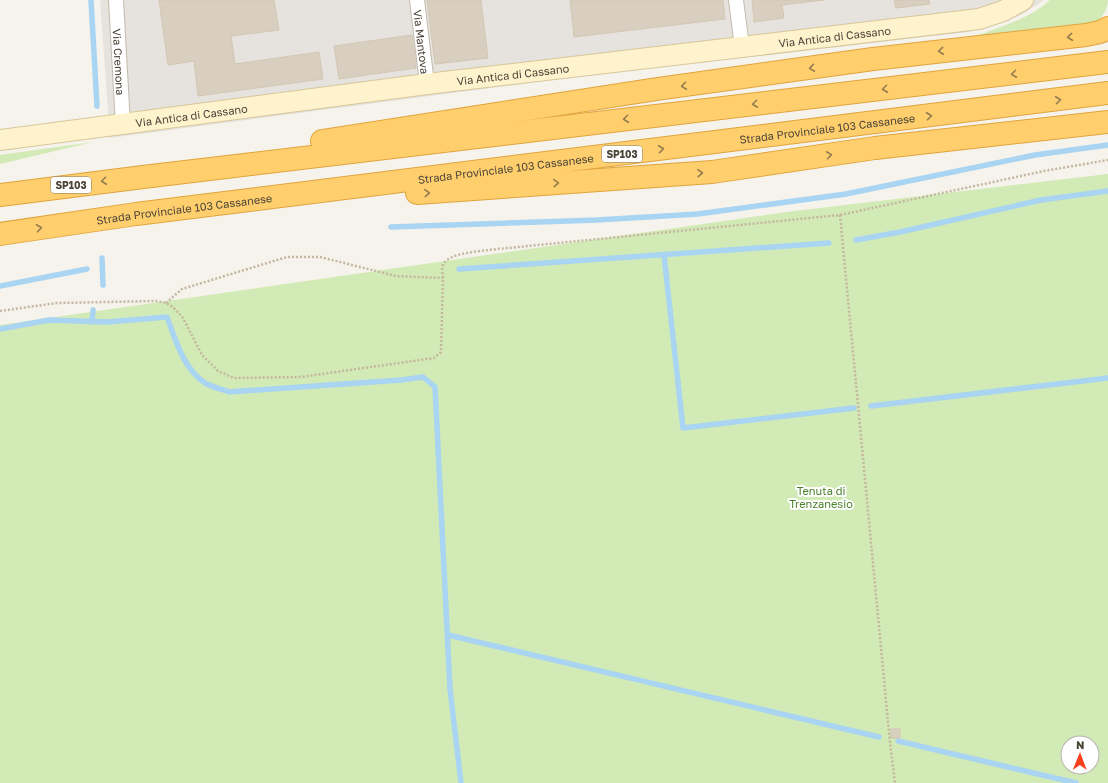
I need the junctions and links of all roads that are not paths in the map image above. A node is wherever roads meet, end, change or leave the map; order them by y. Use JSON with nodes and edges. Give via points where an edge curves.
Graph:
{"nodes":[{"id":1,"x":116,"y":0,"type":"edge"},
{"id":2,"x":417,"y":0,"type":"edge"},
{"id":3,"x":736,"y":0,"type":"edge"},
{"id":4,"x":1023,"y":0,"type":"edge"},
{"id":5,"x":1108,"y":28,"type":"edge"},
{"id":6,"x":742,"y":47,"type":"junction"},
{"id":7,"x":1108,"y":62,"type":"edge"},
{"id":8,"x":427,"y":84,"type":"junction"},
{"id":9,"x":1108,"y":94,"type":"edge"},
{"id":10,"x":1108,"y":122,"type":"edge"},
{"id":11,"x":123,"y":125,"type":"junction"},
{"id":12,"x":0,"y":140,"type":"edge"},
{"id":13,"x":143,"y":177,"type":"junction"},
{"id":14,"x":0,"y":195,"type":"edge"},
{"id":15,"x":136,"y":214,"type":"junction"},
{"id":16,"x":0,"y":234,"type":"edge"}],
"edges":[{"from":1,"to":11,"type":"street","name":"Via Cremona"},
{"from":2,"to":8,"type":"street","name":"Via Mantova"},
{"from":3,"to":6,"type":"street"},
{"from":4,"to":6,"type":"main road","name":"Via Antica di Cassano","via":[[1003,11],[979,19]]},
{"from":5,"to":13,"type":"highway","number":"SP103","one_way":true,"via":[[1086,35],[865,60],[354,136]]},
{"from":6,"to":8,"type":"main road","name":"Via Antica di Cassano"},
{"from":7,"to":13,"type":"highway","number":"SP103","one_way":true},
{"from":8,"to":11,"type":"main road","name":"Via Antica di Cassano"},
{"from":15,"to":9,"type":"highway","name":"Strada Provinciale 103 Cassanese","number":"SP103","one_way":true},
{"from":15,"to":10,"type":"highway","number":"SP103","one_way":true,"via":[[712,172],[875,148]]},
{"from":11,"to":12,"type":"main road","name":"Via Antica di Cassano"},
{"from":13,"to":14,"type":"highway","number":"SP103","one_way":true},
{"from":16,"to":15,"type":"highway","name":"Strada Provinciale 103 Cassanese","number":"SP103","one_way":true}]}
